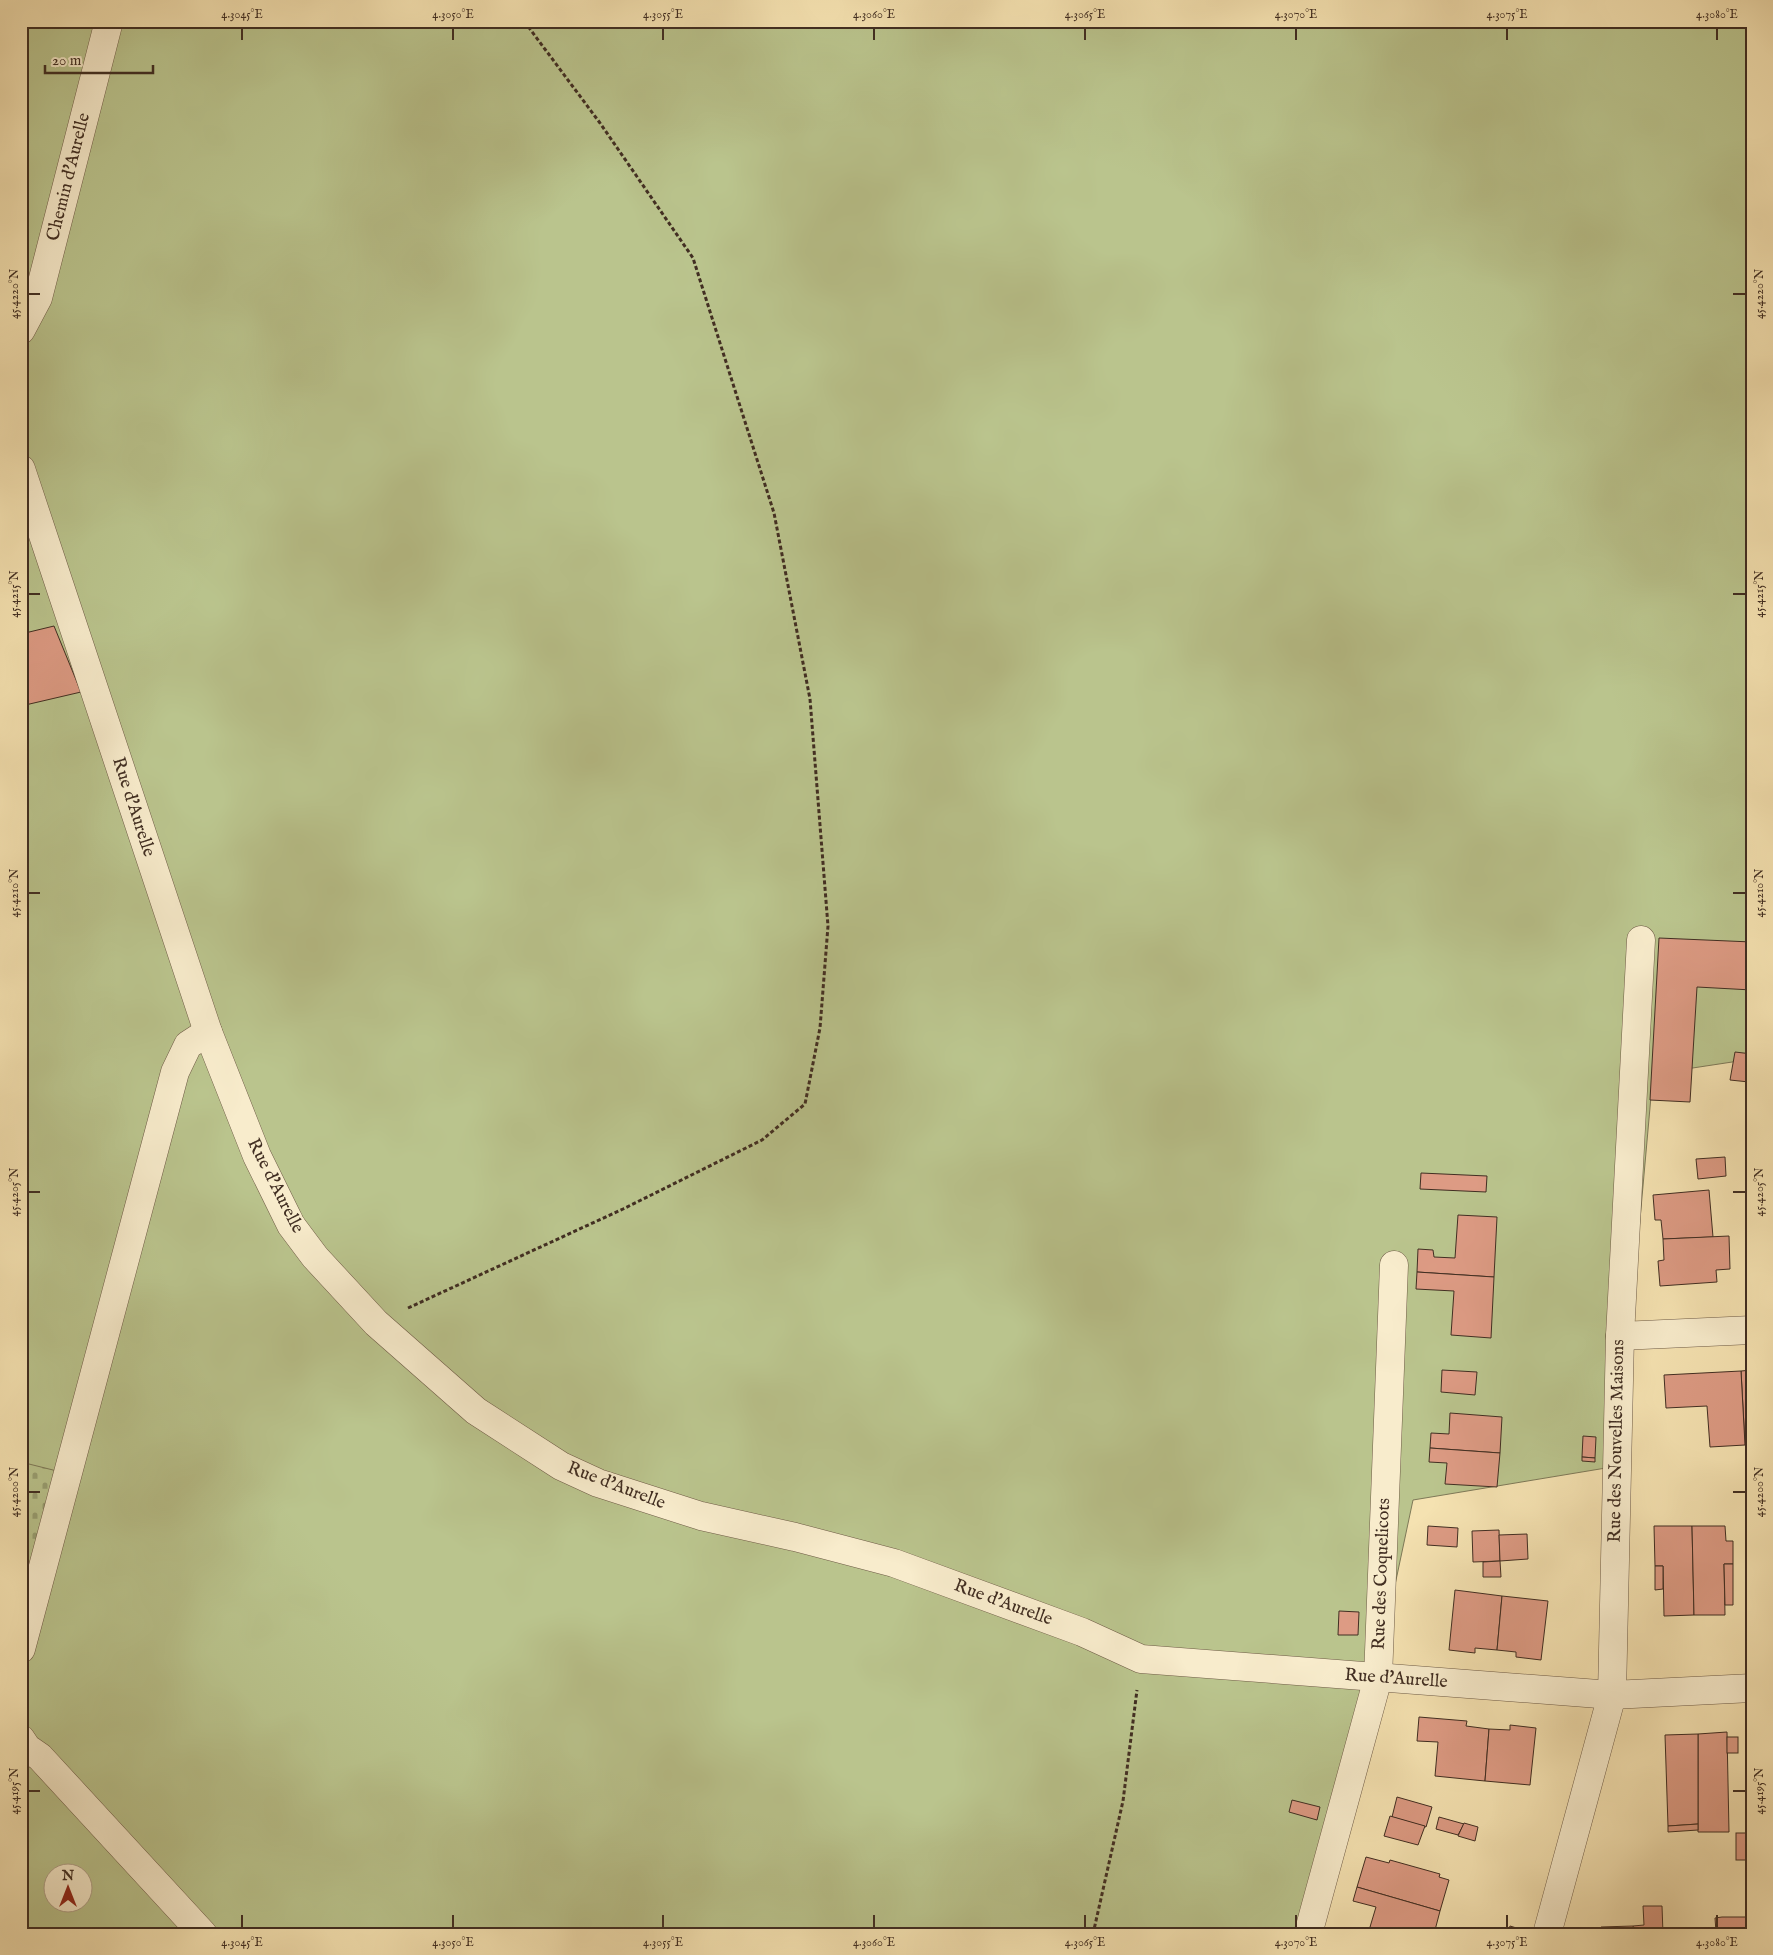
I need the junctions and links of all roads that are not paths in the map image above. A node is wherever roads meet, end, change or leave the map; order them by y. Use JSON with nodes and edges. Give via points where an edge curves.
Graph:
{"nodes":[{"id":1,"x":109,"y":21,"type":"edge"},
{"id":2,"x":21,"y":330,"type":"edge"},
{"id":3,"x":21,"y":469,"type":"edge"},
{"id":4,"x":1641,"y":940,"type":"dead end"},
{"id":5,"x":208,"y":1032,"type":"junction"},
{"id":6,"x":1394,"y":1265,"type":"dead end"},
{"id":7,"x":1752,"y":1330,"type":"edge"},
{"id":8,"x":1620,"y":1336,"type":"junction"},
{"id":9,"x":21,"y":1649,"type":"edge"},
{"id":10,"x":1378,"y":1678,"type":"junction"},
{"id":11,"x":1752,"y":1688,"type":"edge"},
{"id":12,"x":1612,"y":1694,"type":"junction"},
{"id":13,"x":21,"y":1739,"type":"edge"},
{"id":14,"x":203,"y":1934,"type":"edge"},
{"id":15,"x":1308,"y":1934,"type":"edge"},
{"id":16,"x":1547,"y":1934,"type":"edge"}],
"edges":[{"from":1,"to":2,"type":"street","name":"Chemin d'Aurelle","via":[[38,298]]},
{"from":3,"to":5,"type":"street","name":"Rue d'Aurelle"},
{"from":4,"to":8,"type":"street","name":"Rue des Nouvelles Maisons"},
{"from":5,"to":9,"type":"street","via":[[188,1045],[175,1072]]},
{"from":5,"to":10,"type":"street","name":"Rue d'Aurelle","via":[[257,1156],[291,1225],[315,1257],[376,1323],[476,1411],[561,1466],[598,1483],[701,1516],[894,1563],[1082,1632],[1141,1659]]},
{"from":6,"to":10,"type":"street","name":"Rue des Coquelicots"},
{"from":7,"to":8,"type":"street"},
{"from":8,"to":12,"type":"street","name":"Rue des Nouvelles Maisons"},
{"from":10,"to":12,"type":"street","name":"Rue d'Aurelle"},
{"from":10,"to":15,"type":"street","name":"Rue des Coquelicots"},
{"from":11,"to":12,"type":"street","name":"Rue d'Aurelle"},
{"from":12,"to":16,"type":"street","name":"Rue des Nouvelles Maisons"},
{"from":13,"to":14,"type":"street"}]}
